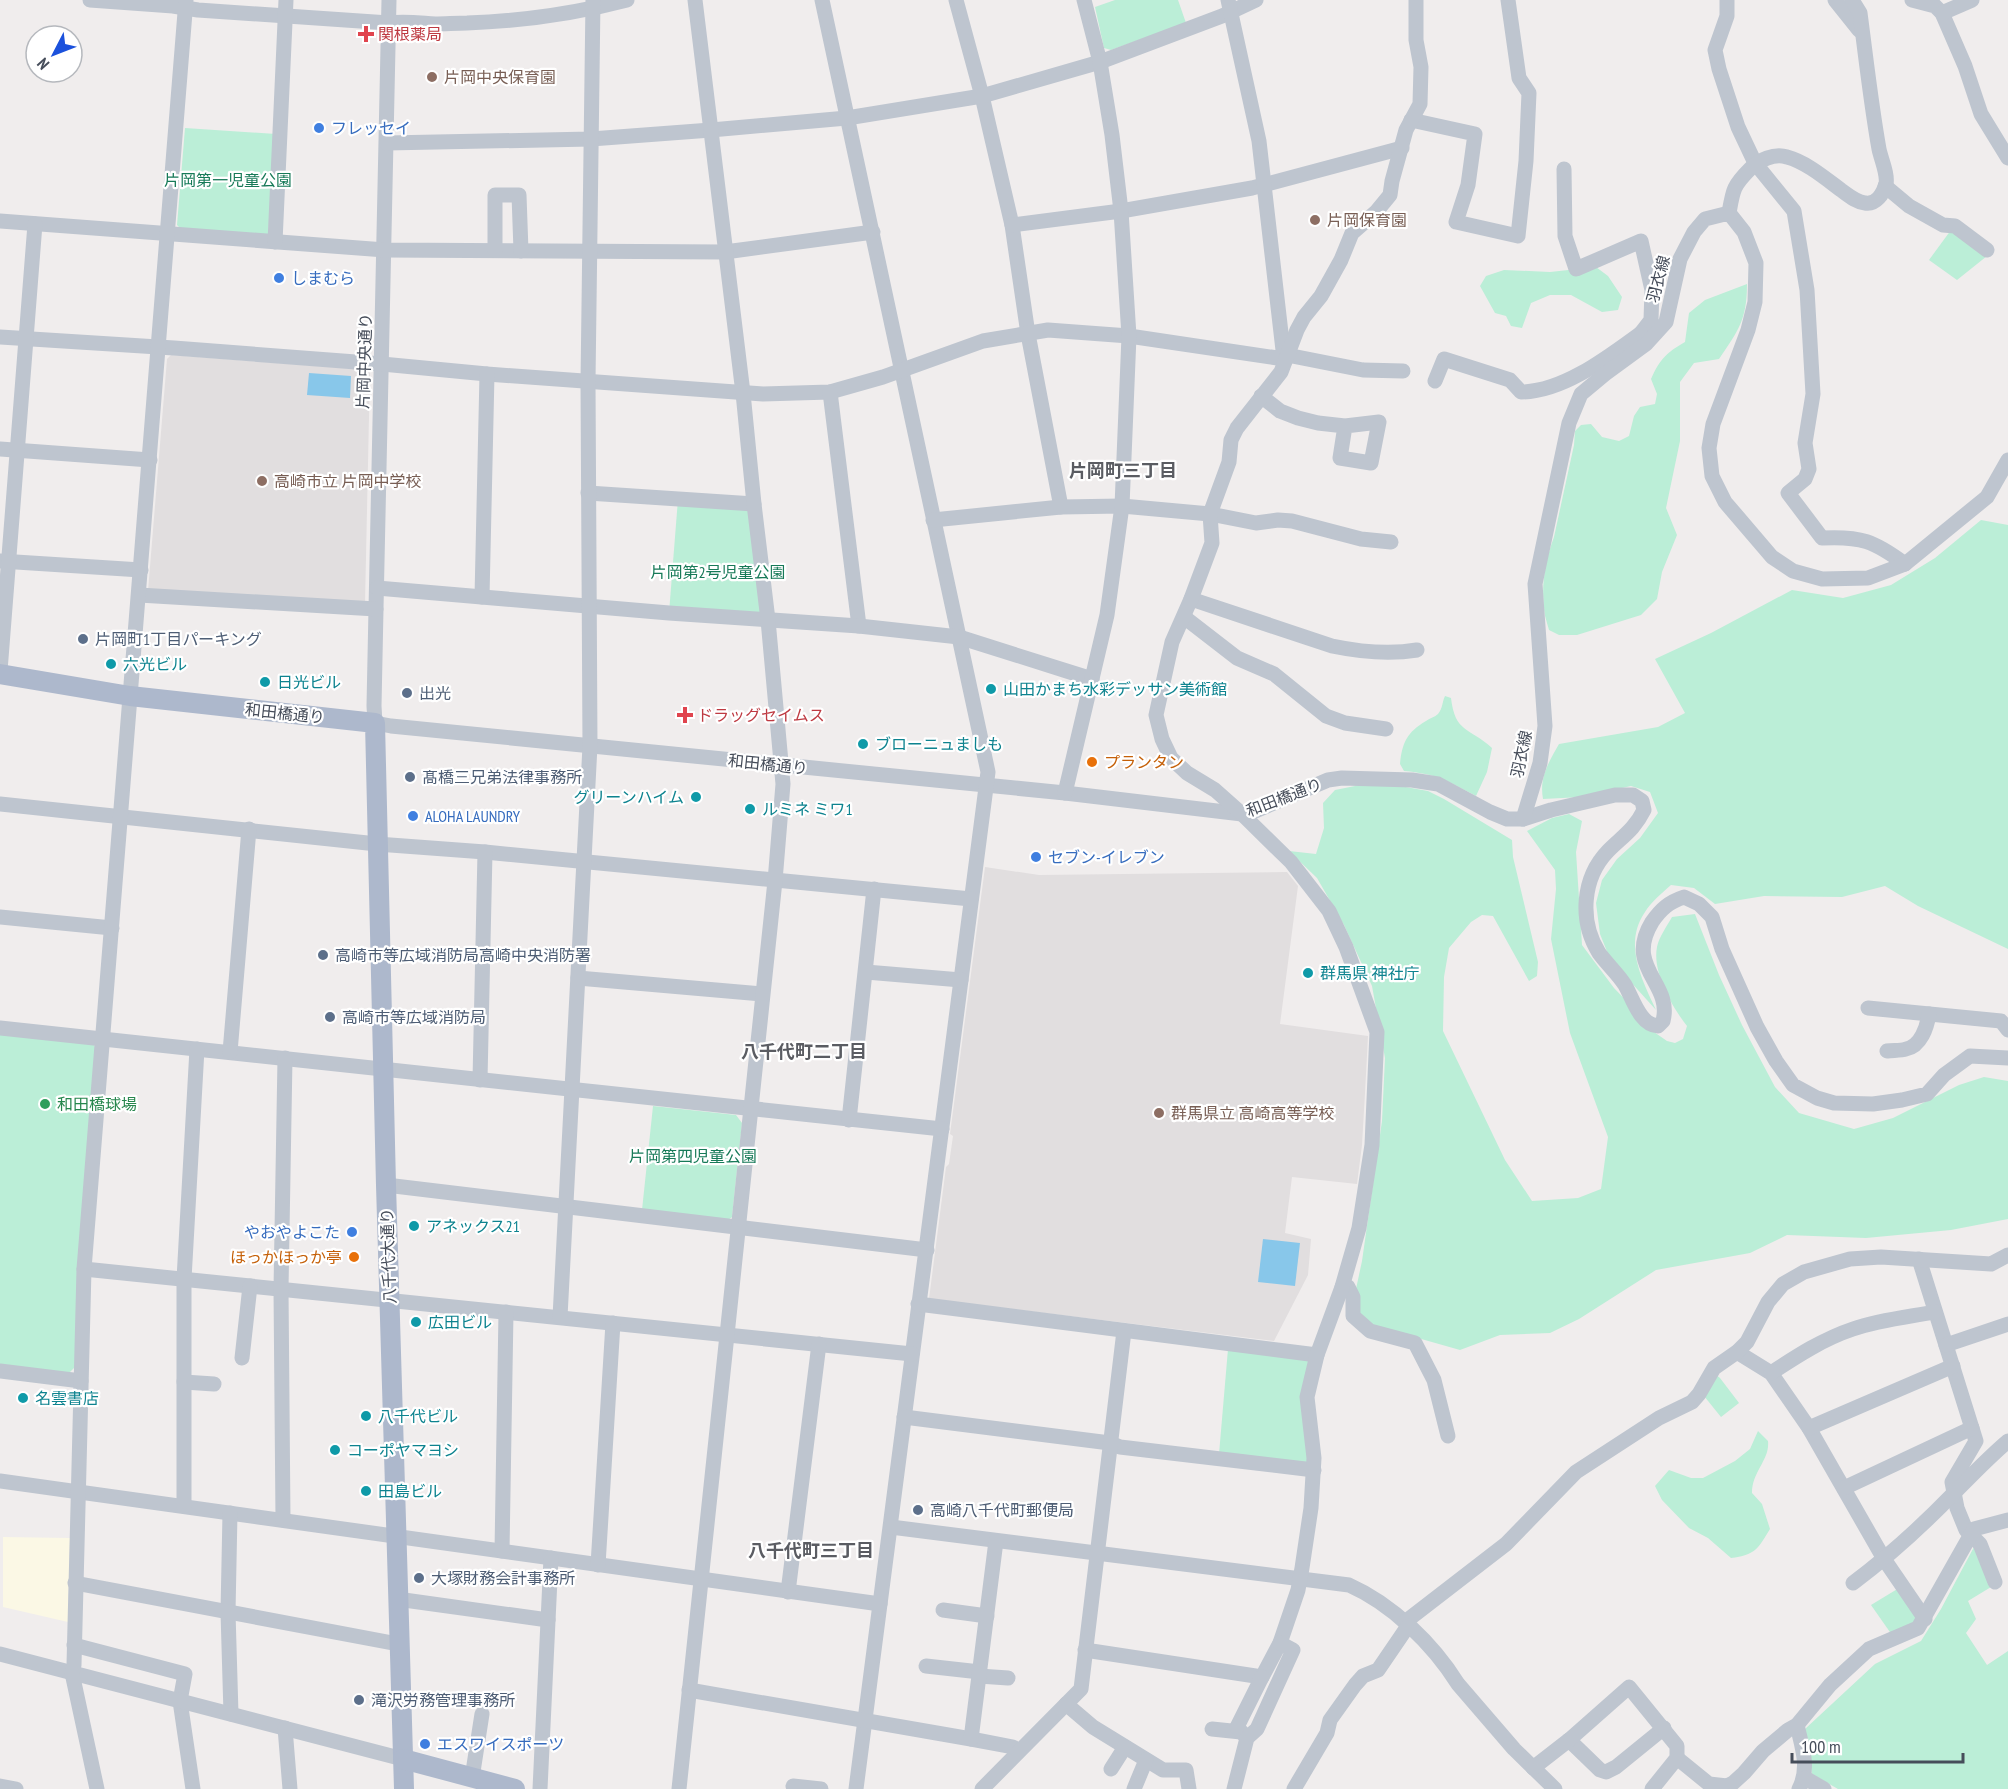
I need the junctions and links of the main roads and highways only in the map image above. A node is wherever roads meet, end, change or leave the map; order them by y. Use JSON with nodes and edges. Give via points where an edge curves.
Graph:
{"nodes":[{"id":1,"x":0,"y":672,"type":"edge"},
{"id":2,"x":375,"y":723,"type":"joint"},
{"id":3,"x":403,"y":1760,"type":"junction"},
{"id":4,"x":404,"y":1789,"type":"edge"},
{"id":5,"x":515,"y":1789,"type":"edge"}],
"edges":[{"from":1,"to":2,"type":"main road","name":"和田橋通り","via":[[130,696]]},
{"from":2,"to":3,"type":"main road","name":"八千代大通り"},
{"from":3,"to":4,"type":"main road","name":"八千代大通り"},
{"from":3,"to":5,"type":"main road"}]}
